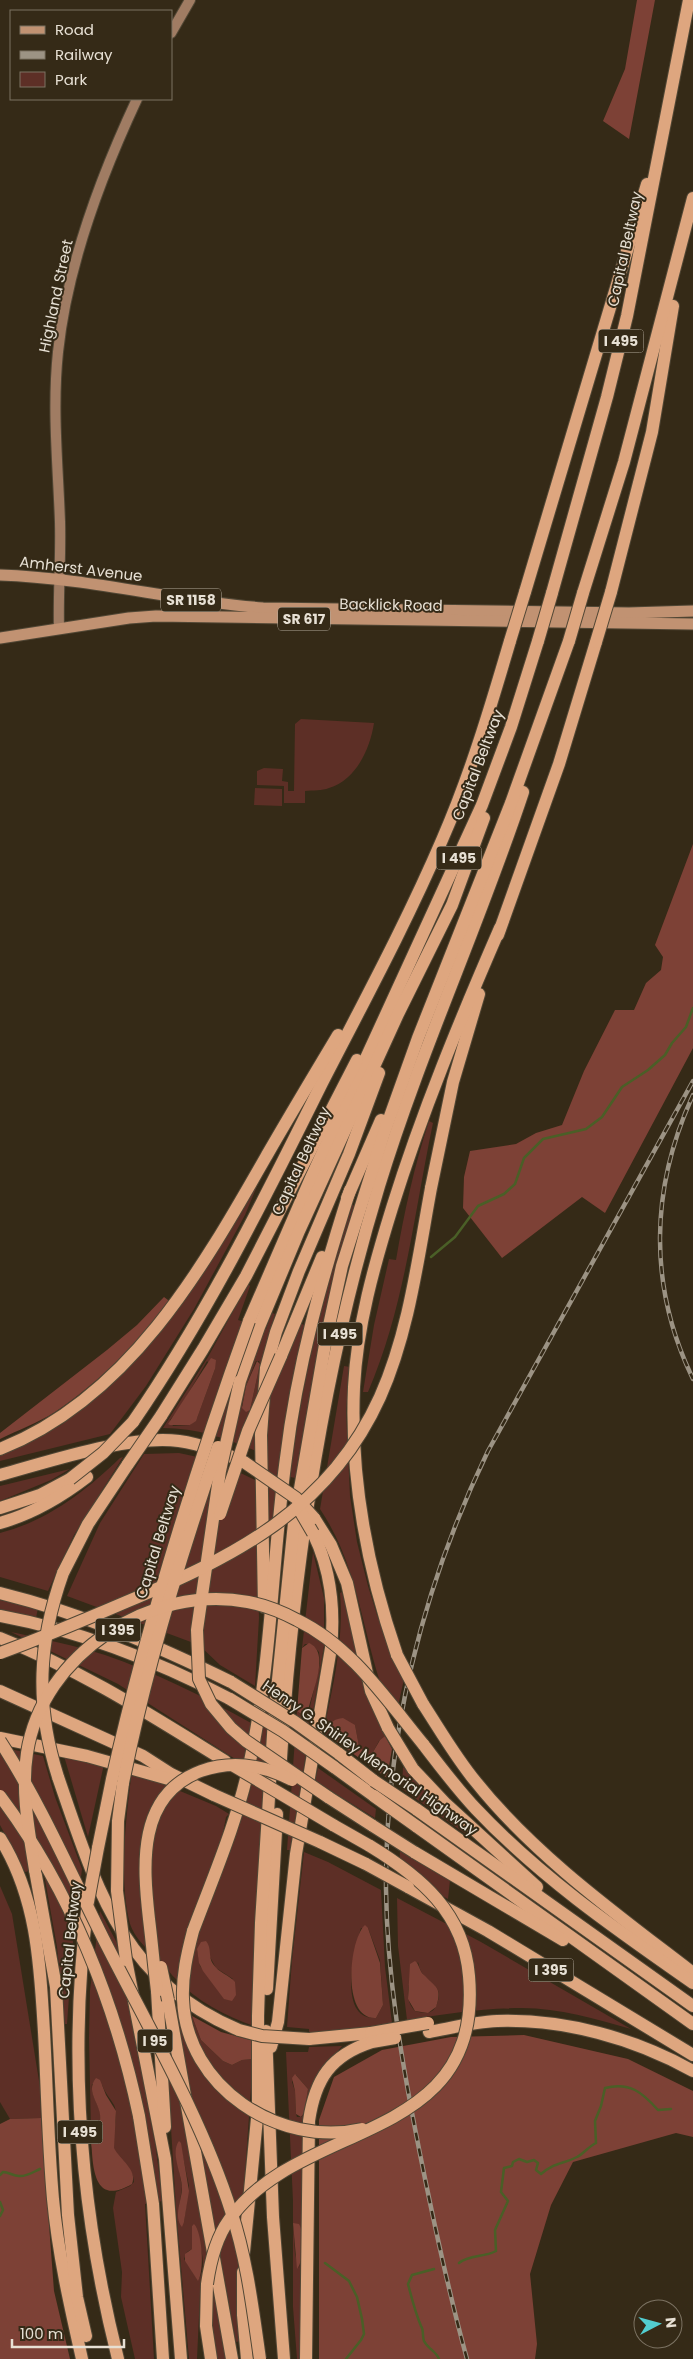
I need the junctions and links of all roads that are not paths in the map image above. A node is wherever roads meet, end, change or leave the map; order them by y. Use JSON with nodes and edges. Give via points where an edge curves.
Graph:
{"nodes":[{"id":1,"x":190,"y":0,"type":"edge"},
{"id":2,"x":689,"y":0,"type":"edge"},
{"id":3,"x":172,"y":31,"type":"edge"},
{"id":4,"x":674,"y":85,"type":"junction"},
{"id":5,"x":137,"y":100,"type":"edge"},
{"id":6,"x":692,"y":204,"type":"edge"},
{"id":7,"x":0,"y":575,"type":"edge"},
{"id":8,"x":60,"y":580,"type":"junction"},
{"id":9,"x":247,"y":607,"type":"joint"},
{"id":10,"x":693,"y":611,"type":"edge"},
{"id":11,"x":693,"y":624,"type":"edge"},
{"id":12,"x":59,"y":629,"type":"junction"},
{"id":13,"x":0,"y":638,"type":"edge"},
{"id":14,"x":569,"y":641,"type":"junction"},
{"id":15,"x":511,"y":727,"type":"junction"},
{"id":16,"x":500,"y":928,"type":"junction"},
{"id":17,"x":398,"y":933,"type":"junction"},
{"id":18,"x":399,"y":986,"type":"junction"},
{"id":19,"x":409,"y":995,"type":"junction"},
{"id":20,"x":418,"y":1038,"type":"junction"},
{"id":21,"x":350,"y":1190,"type":"junction"},
{"id":22,"x":254,"y":1324,"type":"junction"},
{"id":23,"x":240,"y":1381,"type":"junction"},
{"id":24,"x":133,"y":1422,"type":"junction"},
{"id":25,"x":0,"y":1449,"type":"edge"},
{"id":26,"x":0,"y":1474,"type":"edge"},
{"id":27,"x":270,"y":1480,"type":"junction"},
{"id":28,"x":0,"y":1508,"type":"edge"},
{"id":29,"x":0,"y":1523,"type":"edge"},
{"id":30,"x":207,"y":1564,"type":"junction"},
{"id":31,"x":0,"y":1593,"type":"edge"},
{"id":32,"x":0,"y":1616,"type":"edge"},
{"id":33,"x":0,"y":1638,"type":"edge"},
{"id":34,"x":266,"y":1652,"type":"junction"},
{"id":35,"x":0,"y":1653,"type":"edge"},
{"id":36,"x":0,"y":1691,"type":"edge"},
{"id":37,"x":0,"y":1739,"type":"edge"},
{"id":38,"x":118,"y":1781,"type":"junction"},
{"id":39,"x":214,"y":1795,"type":"junction"},
{"id":40,"x":0,"y":1796,"type":"edge"},
{"id":41,"x":328,"y":1797,"type":"junction"},
{"id":42,"x":0,"y":1838,"type":"edge"},
{"id":43,"x":146,"y":1894,"type":"junction"},
{"id":44,"x":554,"y":1908,"type":"junction"},
{"id":45,"x":693,"y":1973,"type":"edge"},
{"id":46,"x":693,"y":1983,"type":"edge"},
{"id":47,"x":638,"y":1986,"type":"junction"},
{"id":48,"x":693,"y":2006,"type":"edge"},
{"id":49,"x":693,"y":2024,"type":"edge"},
{"id":50,"x":372,"y":2038,"type":"junction"},
{"id":51,"x":693,"y":2055,"type":"edge"},
{"id":52,"x":267,"y":2059,"type":"junction"},
{"id":53,"x":693,"y":2071,"type":"edge"},
{"id":54,"x":384,"y":2123,"type":"junction"},
{"id":55,"x":165,"y":2159,"type":"junction"},
{"id":56,"x":207,"y":2284,"type":"junction"},
{"id":57,"x":82,"y":2359,"type":"edge"},
{"id":58,"x":91,"y":2359,"type":"edge"},
{"id":59,"x":118,"y":2359,"type":"edge"},
{"id":60,"x":163,"y":2359,"type":"edge"},
{"id":61,"x":181,"y":2359,"type":"edge"},
{"id":62,"x":203,"y":2359,"type":"edge"},
{"id":63,"x":211,"y":2359,"type":"edge"},
{"id":64,"x":232,"y":2359,"type":"edge"},
{"id":65,"x":247,"y":2359,"type":"edge"},
{"id":66,"x":260,"y":2359,"type":"edge"},
{"id":67,"x":284,"y":2359,"type":"edge"},
{"id":68,"x":306,"y":2359,"type":"edge"}],
"edges":[{"from":1,"to":3,"type":"street"},
{"from":2,"to":4,"type":"highway","name":"Capital Beltway","number":"I 495"},
{"from":4,"to":15,"type":"highway","name":"Capital Beltway","number":"I 495","bridge":true,"via":[[628,316]]},
{"from":4,"to":17,"type":"highway","bridge":true,"via":[[630,244],[466,781],[442,841]]},
{"from":5,"to":8,"type":"street","name":"Highland Street","via":[[100,186],[78,255],[59,343],[54,409]]},
{"from":6,"to":14,"type":"highway","number":"I 495","bridge":true,"via":[[624,462]]},
{"from":6,"to":16,"type":"highway","bridge":true,"via":[[642,479],[559,764]]},
{"from":7,"to":8,"type":"main road","name":"Amherst Avenue","number":"SR 1158"},
{"from":8,"to":9,"type":"main road","name":"Amherst Avenue","number":"SR 1158"},
{"from":8,"to":12,"type":"street","name":"Highland Street"},
{"from":9,"to":10,"type":"main road","name":"Backlick Road","number":"SR 1158","via":[[471,612]]},
{"from":11,"to":12,"type":"main road","name":"Backlick Road","number":"SR 617","via":[[156,616]]},
{"from":12,"to":13,"type":"main road","name":"Backlick Road","number":"SR 617"},
{"from":14,"to":20,"type":"highway","via":[[511,803]]},
{"from":14,"to":52,"type":"highway","number":"I 495","via":[[512,828],[441,1008],[380,1185],[352,1280],[331,1375],[293,1616],[267,1990]]},
{"from":15,"to":18,"type":"highway","name":"Capital Beltway","number":"I 495","via":[[482,805]]},
{"from":15,"to":19,"type":"highway","via":[[470,862]]},
{"from":16,"to":35,"type":"highway","bridge":true,"via":[[461,1051],[405,1320],[383,1389],[363,1429],[320,1486],[284,1519],[229,1556]]},
{"from":16,"to":45,"type":"highway","bridge":true,"via":[[448,1048],[413,1143],[379,1249],[362,1324],[354,1386],[354,1452],[367,1555],[379,1604],[397,1655],[423,1704],[476,1783],[523,1833],[629,1924]]},
{"from":17,"to":24,"type":"highway","via":[[229,1267],[185,1343]]},
{"from":17,"to":25,"type":"highway","via":[[228,1223],[171,1310],[129,1358],[91,1393],[50,1423]]},
{"from":18,"to":22,"type":"highway","name":"Capital Beltway","number":"I 495","via":[[267,1274]]},
{"from":18,"to":50,"type":"highway","bridge":true,"via":[[344,1083],[246,1276],[161,1416],[88,1524],[63,1573],[50,1614],[44,1639],[42,1676],[48,1735],[58,1777],[100,1888],[125,1938],[138,1956],[192,2007],[239,2030],[262,2036],[309,2039]]},
{"from":19,"to":22,"type":"highway"},
{"from":19,"to":34,"type":"highway","via":[[349,1154],[299,1270],[266,1368],[261,1464]]},
{"from":20,"to":21,"type":"highway"},
{"from":20,"to":65,"type":"highway","via":[[342,1266],[294,1523],[274,1718],[261,1923],[258,2108],[244,2241],[243,2315]]},
{"from":21,"to":30,"type":"highway","bridge":true,"via":[[234,1469]]},
{"from":21,"to":34,"type":"highway","via":[[325,1269],[291,1425]]},
{"from":22,"to":23,"type":"highway"},
{"from":22,"to":38,"type":"highway","name":"Capital Beltway","number":"I 495","bridge":true,"via":[[188,1497],[138,1670]]},
{"from":23,"to":30,"type":"highway","bridge":true,"via":[[220,1471]]},
{"from":23,"to":38,"type":"highway","bridge":true,"via":[[188,1534]]},
{"from":24,"to":28,"type":"highway","bridge":true,"via":[[70,1479],[40,1495]]},
{"from":24,"to":29,"type":"highway","bridge":true,"via":[[114,1449],[87,1477],[48,1503]]},
{"from":26,"to":27,"type":"highway","bridge":true,"via":[[104,1449],[154,1441],[186,1443],[219,1451],[244,1462]]},
{"from":27,"to":44,"type":"highway","bridge":true,"via":[[296,1498],[331,1544],[347,1583],[371,1691],[388,1728],[413,1769],[446,1804],[541,1890]]},
{"from":27,"to":52,"type":"highway","bridge":true,"via":[[296,1506],[324,1557],[331,1589],[332,1648],[296,1854],[278,2022]]},
{"from":30,"to":41,"type":"highway","bridge":true,"via":[[196,1646],[200,1678],[211,1704],[246,1741]]},
{"from":31,"to":44,"type":"highway","name":"Henry G. Shirley Memorial Highway","number":"I 395","bridge":true,"via":[[130,1634],[231,1682],[294,1722]]},
{"from":32,"to":47,"type":"highway","bridge":true,"via":[[112,1646],[190,1678],[230,1699],[283,1731]]},
{"from":33,"to":54,"type":"highway","bridge":true,"via":[[54,1660],[98,1683],[370,1846],[419,1879],[432,1892],[451,1917],[461,1938],[468,1966],[469,2012],[465,2036],[450,2067],[426,2095]]},
{"from":34,"to":54,"type":"highway","bridge":true,"via":[[258,1716],[241,1796],[193,1931],[183,1981],[186,2022],[199,2057],[226,2091],[257,2114],[296,2129],[336,2133]]},
{"from":36,"to":39,"type":"highway","number":"I 395","via":[[143,1756]]},
{"from":37,"to":39,"type":"highway","via":[[87,1756]]},
{"from":37,"to":66,"type":"highway","number":"I 95","bridge":true,"via":[[215,2166],[232,2212],[247,2275]]},
{"from":38,"to":55,"type":"highway","bridge":true,"via":[[117,1891],[126,1960]]},
{"from":38,"to":59,"type":"highway","name":"Capital Beltway","number":"I 495","bridge":true,"via":[[98,1848],[88,1902],[79,2010],[80,2135],[91,2229]]},
{"from":39,"to":51,"type":"highway","number":"I 395","bridge":true,"via":[[366,1864],[488,1931]]},
{"from":40,"to":60,"type":"highway","number":"I 95","bridge":true,"via":[[54,1881],[80,1934],[102,1988],[133,2087],[153,2204]]},
{"from":41,"to":43,"type":"highway","bridge":true,"via":[[258,1767],[226,1765],[195,1774],[165,1798],[149,1829],[145,1853]]},
{"from":41,"to":47,"type":"highway","bridge":true},
{"from":42,"to":57,"type":"highway","via":[[17,1870],[35,1930],[53,2198],[61,2260]]},
{"from":43,"to":55,"type":"highway","bridge":true,"via":[[157,1991]]},
{"from":43,"to":64,"type":"highway","bridge":true},
{"from":44,"to":48,"type":"highway","name":"Henry G. Shirley Memorial Highway","number":"I 395"},
{"from":46,"to":58,"type":"highway","bridge":true,"via":[[615,1929],[524,1856],[466,1798],[351,1658],[298,1620],[248,1602],[216,1599],[162,1607],[126,1621],[89,1648],[56,1682],[37,1718],[27,1753],[26,1810],[56,1987],[68,2215],[77,2297]]},
{"from":47,"to":49,"type":"highway"},
{"from":50,"to":53,"type":"highway","bridge":true,"via":[[428,2027],[496,2021],[538,2022],[587,2030],[640,2046]]},
{"from":50,"to":68,"type":"highway","via":[[333,2063],[323,2075],[311,2106]]},
{"from":52,"to":67,"type":"highway","number":"I 495","via":[[273,2218]]},
{"from":54,"to":56,"type":"highway","bridge":true,"via":[[295,2165],[254,2192],[228,2221],[212,2260]]},
{"from":55,"to":61,"type":"highway"},
{"from":56,"to":62,"type":"highway"},
{"from":56,"to":63,"type":"highway","via":[[206,2326]]}]}
